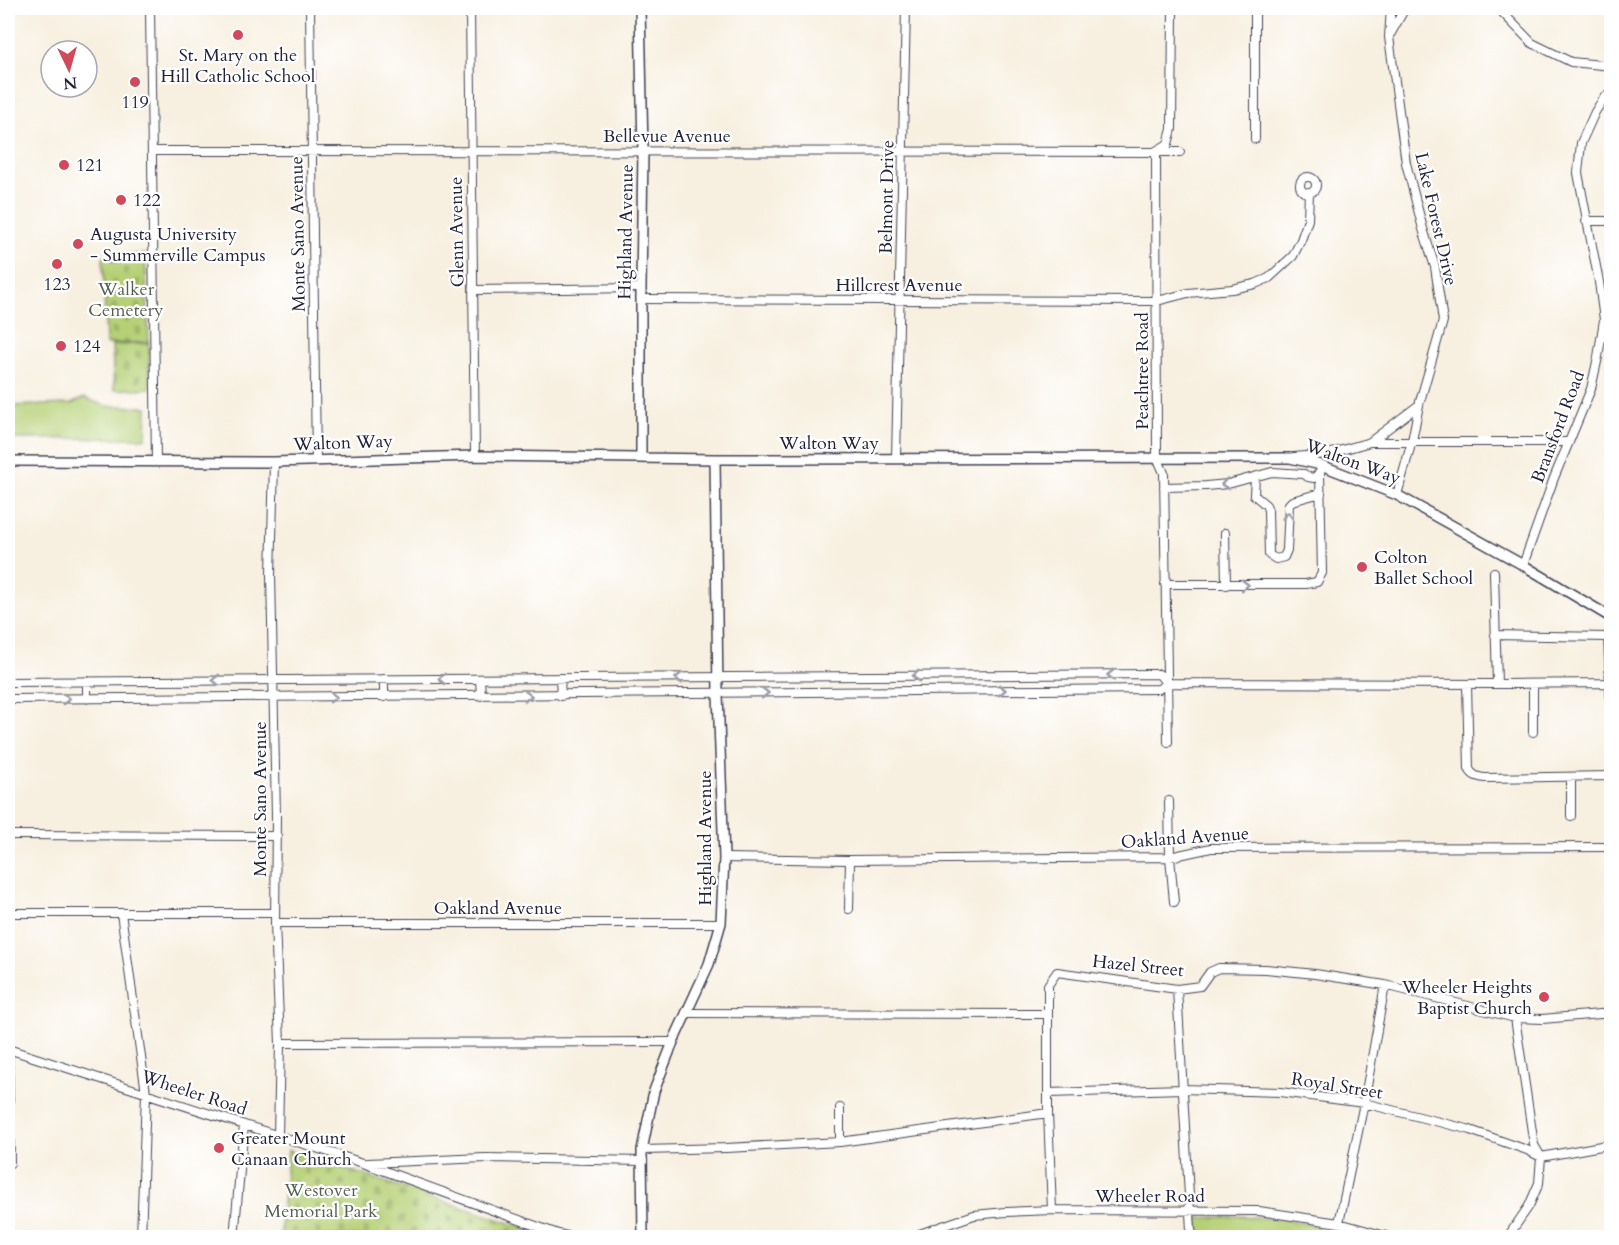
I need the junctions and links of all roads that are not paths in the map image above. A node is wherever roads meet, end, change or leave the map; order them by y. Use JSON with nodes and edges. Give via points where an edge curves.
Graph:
{"nodes":[{"id":1,"x":150,"y":8,"type":"edge"},
{"id":2,"x":310,"y":8,"type":"edge"},
{"id":3,"x":470,"y":8,"type":"edge"},
{"id":4,"x":640,"y":8,"type":"edge"},
{"id":5,"x":906,"y":8,"type":"edge"},
{"id":6,"x":1173,"y":8,"type":"edge"},
{"id":7,"x":1255,"y":8,"type":"edge"},
{"id":8,"x":1391,"y":8,"type":"edge"},
{"id":9,"x":1405,"y":8,"type":"edge"},
{"id":10,"x":1498,"y":8,"type":"edge"},
{"id":11,"x":1389,"y":37,"type":"junction"},
{"id":12,"x":1611,"y":66,"type":"edge"},
{"id":13,"x":1611,"y":92,"type":"edge"},
{"id":14,"x":1255,"y":139,"type":"dead end"},
{"id":15,"x":153,"y":151,"type":"junction"},
{"id":16,"x":312,"y":151,"type":"junction"},
{"id":17,"x":643,"y":151,"type":"junction"},
{"id":18,"x":1156,"y":151,"type":"junction"},
{"id":19,"x":471,"y":152,"type":"junction"},
{"id":20,"x":903,"y":152,"type":"junction"},
{"id":21,"x":1180,"y":152,"type":"dead end"},
{"id":22,"x":1310,"y":192,"type":"dead end"},
{"id":23,"x":1611,"y":221,"type":"edge"},
{"id":24,"x":1586,"y":222,"type":"junction"},
{"id":25,"x":640,"y":288,"type":"junction"},
{"id":26,"x":473,"y":290,"type":"junction"},
{"id":27,"x":641,"y":298,"type":"junction"},
{"id":28,"x":899,"y":300,"type":"junction"},
{"id":29,"x":1157,"y":301,"type":"junction"},
{"id":30,"x":1419,"y":405,"type":"junction"},
{"id":31,"x":1412,"y":441,"type":"junction"},
{"id":32,"x":1569,"y":442,"type":"junction"},
{"id":33,"x":1366,"y":444,"type":"junction"},
{"id":34,"x":475,"y":456,"type":"junction"},
{"id":35,"x":1157,"y":457,"type":"junction"},
{"id":36,"x":641,"y":458,"type":"junction"},
{"id":37,"x":1290,"y":458,"type":"junction"},
{"id":38,"x":715,"y":459,"type":"junction"},
{"id":39,"x":896,"y":459,"type":"junction"},
{"id":40,"x":8,"y":461,"type":"edge"},
{"id":41,"x":156,"y":461,"type":"junction"},
{"id":42,"x":316,"y":461,"type":"junction"},
{"id":43,"x":274,"y":462,"type":"junction"},
{"id":44,"x":1321,"y":469,"type":"junction"},
{"id":45,"x":1255,"y":477,"type":"junction"},
{"id":46,"x":1164,"y":487,"type":"junction"},
{"id":47,"x":1321,"y":493,"type":"junction"},
{"id":48,"x":1397,"y":495,"type":"junction"},
{"id":49,"x":1225,"y":533,"type":"dead end"},
{"id":50,"x":1523,"y":565,"type":"junction"},
{"id":51,"x":1494,"y":572,"type":"dead end"},
{"id":52,"x":1165,"y":584,"type":"junction"},
{"id":53,"x":1226,"y":585,"type":"junction"},
{"id":54,"x":1611,"y":618,"type":"edge"},
{"id":55,"x":1611,"y":626,"type":"edge"},
{"id":56,"x":1495,"y":635,"type":"junction"},
{"id":57,"x":1608,"y":637,"type":"junction"},
{"id":58,"x":1063,"y":675,"type":"junction"},
{"id":59,"x":890,"y":676,"type":"junction"},
{"id":60,"x":560,"y":678,"type":"junction"},
{"id":61,"x":718,"y":678,"type":"junction"},
{"id":62,"x":274,"y":679,"type":"junction"},
{"id":63,"x":384,"y":679,"type":"junction"},
{"id":64,"x":480,"y":679,"type":"junction"},
{"id":65,"x":87,"y":681,"type":"junction"},
{"id":66,"x":8,"y":682,"type":"edge"},
{"id":67,"x":1166,"y":683,"type":"junction"},
{"id":68,"x":1610,"y":683,"type":"junction"},
{"id":69,"x":1467,"y":684,"type":"junction"},
{"id":70,"x":1497,"y":684,"type":"junction"},
{"id":71,"x":1533,"y":684,"type":"junction"},
{"id":72,"x":1063,"y":690,"type":"junction"},
{"id":73,"x":890,"y":691,"type":"junction"},
{"id":74,"x":718,"y":694,"type":"junction"},
{"id":75,"x":481,"y":696,"type":"junction"},
{"id":76,"x":561,"y":696,"type":"junction"},
{"id":77,"x":384,"y":697,"type":"junction"},
{"id":78,"x":274,"y":698,"type":"junction"},
{"id":79,"x":8,"y":699,"type":"edge"},
{"id":80,"x":87,"y":699,"type":"junction"},
{"id":81,"x":1533,"y":732,"type":"dead end"},
{"id":82,"x":1611,"y":732,"type":"edge"},
{"id":83,"x":1168,"y":742,"type":"dead end"},
{"id":84,"x":1611,"y":776,"type":"edge"},
{"id":85,"x":1571,"y":777,"type":"junction"},
{"id":86,"x":1169,"y":801,"type":"dead end"},
{"id":87,"x":1571,"y":816,"type":"dead end"},
{"id":88,"x":8,"y":835,"type":"edge"},
{"id":89,"x":276,"y":836,"type":"junction"},
{"id":90,"x":1611,"y":847,"type":"edge"},
{"id":91,"x":1170,"y":857,"type":"junction"},
{"id":92,"x":724,"y":858,"type":"junction"},
{"id":93,"x":850,"y":860,"type":"junction"},
{"id":94,"x":1174,"y":902,"type":"dead end"},
{"id":95,"x":849,"y":909,"type":"dead end"},
{"id":96,"x":8,"y":913,"type":"edge"},
{"id":97,"x":121,"y":913,"type":"junction"},
{"id":98,"x":275,"y":913,"type":"junction"},
{"id":99,"x":276,"y":923,"type":"junction"},
{"id":100,"x":721,"y":923,"type":"junction"},
{"id":101,"x":1385,"y":985,"type":"junction"},
{"id":102,"x":1177,"y":989,"type":"junction"},
{"id":103,"x":686,"y":1013,"type":"junction"},
{"id":104,"x":1611,"y":1013,"type":"edge"},
{"id":105,"x":1048,"y":1014,"type":"junction"},
{"id":106,"x":1515,"y":1018,"type":"junction"},
{"id":107,"x":673,"y":1042,"type":"junction"},
{"id":108,"x":280,"y":1043,"type":"junction"},
{"id":109,"x":8,"y":1048,"type":"edge"},
{"id":110,"x":1183,"y":1089,"type":"junction"},
{"id":111,"x":146,"y":1093,"type":"junction"},
{"id":112,"x":1048,"y":1093,"type":"junction"},
{"id":113,"x":8,"y":1094,"type":"edge"},
{"id":114,"x":1364,"y":1103,"type":"junction"},
{"id":115,"x":840,"y":1108,"type":"dead end"},
{"id":116,"x":1048,"y":1113,"type":"junction"},
{"id":117,"x":244,"y":1125,"type":"junction"},
{"id":118,"x":278,"y":1136,"type":"junction"},
{"id":119,"x":840,"y":1142,"type":"junction"},
{"id":120,"x":1611,"y":1144,"type":"edge"},
{"id":121,"x":642,"y":1150,"type":"junction"},
{"id":122,"x":1541,"y":1157,"type":"junction"},
{"id":123,"x":643,"y":1161,"type":"junction"},
{"id":124,"x":8,"y":1163,"type":"edge"},
{"id":125,"x":363,"y":1163,"type":"junction"},
{"id":126,"x":1052,"y":1210,"type":"junction"},
{"id":127,"x":1191,"y":1211,"type":"junction"},
{"id":128,"x":1339,"y":1223,"type":"junction"},
{"id":129,"x":935,"y":1228,"type":"junction"},
{"id":130,"x":141,"y":1238,"type":"edge"},
{"id":131,"x":234,"y":1238,"type":"edge"},
{"id":132,"x":577,"y":1238,"type":"edge"},
{"id":133,"x":643,"y":1238,"type":"edge"},
{"id":134,"x":908,"y":1238,"type":"edge"},
{"id":135,"x":933,"y":1238,"type":"edge"},
{"id":136,"x":1194,"y":1238,"type":"edge"},
{"id":137,"x":1393,"y":1238,"type":"edge"},
{"id":138,"x":1507,"y":1238,"type":"edge"}],
"edges":[{"from":1,"to":15,"type":"street"},
{"from":2,"to":16,"type":"street","name":"Monte Sano Avenue"},
{"from":3,"to":19,"type":"street","name":"Glenn Avenue"},
{"from":4,"to":17,"type":"main road","name":"Highland Avenue"},
{"from":5,"to":20,"type":"street","name":"Belmont Drive"},
{"from":6,"to":18,"type":"street","via":[[1172,129],[1168,144]]},
{"from":7,"to":14,"type":"street"},
{"from":8,"to":11,"type":"street","name":"Lake Forest Drive"},
{"from":9,"to":11,"type":"street"},
{"from":10,"to":12,"type":"street","via":[[1532,43],[1571,62]]},
{"from":11,"to":30,"type":"street","name":"Lake Forest Drive","via":[[1406,163],[1435,267],[1443,321]]},
{"from":13,"to":24,"type":"street","name":"Bransford Road","via":[[1595,112],[1581,143],[1578,174]]},
{"from":15,"to":16,"type":"street","name":"Bellevue Avenue"},
{"from":15,"to":41,"type":"street"},
{"from":16,"to":19,"type":"street","name":"Bellevue Avenue"},
{"from":16,"to":42,"type":"street","name":"Monte Sano Avenue"},
{"from":17,"to":19,"type":"street","name":"Bellevue Avenue"},
{"from":17,"to":20,"type":"street","name":"Bellevue Avenue"},
{"from":17,"to":25,"type":"main road","name":"Highland Avenue"},
{"from":18,"to":20,"type":"street","name":"Bellevue Avenue"},
{"from":18,"to":21,"type":"street","name":"Bellevue Avenue"},
{"from":18,"to":29,"type":"street","name":"Peachtree Road"},
{"from":19,"to":26,"type":"street","name":"Glenn Avenue"},
{"from":20,"to":28,"type":"street","name":"Belmont Drive"},
{"from":22,"to":29,"type":"street","name":"Hillcrest Avenue","via":[[1308,220],[1301,240],[1293,256],[1269,278],[1232,289],[1188,293]]},
{"from":23,"to":24,"type":"street"},
{"from":24,"to":32,"type":"street","name":"Bransford Road","via":[[1604,320],[1592,389]]},
{"from":25,"to":26,"type":"street"},
{"from":25,"to":27,"type":"main road","name":"Highland Avenue"},
{"from":26,"to":34,"type":"street","name":"Glenn Avenue"},
{"from":27,"to":28,"type":"street","name":"Hillcrest Avenue"},
{"from":27,"to":36,"type":"main road","name":"Highland Avenue"},
{"from":28,"to":29,"type":"street","name":"Hillcrest Avenue"},
{"from":28,"to":39,"type":"street","name":"Belmont Drive"},
{"from":29,"to":35,"type":"street","name":"Peachtree Road"},
{"from":30,"to":31,"type":"street","name":"Lake Forest Drive"},
{"from":30,"to":33,"type":"street"},
{"from":31,"to":32,"type":"street"},
{"from":31,"to":33,"type":"street"},
{"from":31,"to":48,"type":"street","name":"Lake Forest Drive"},
{"from":32,"to":50,"type":"street","name":"Bransford Road"},
{"from":33,"to":37,"type":"street"},
{"from":34,"to":36,"type":"main road","name":"Walton Way"},
{"from":34,"to":42,"type":"main road","name":"Walton Way"},
{"from":35,"to":37,"type":"main road","name":"Walton Way"},
{"from":35,"to":39,"type":"main road","name":"Walton Way"},
{"from":35,"to":46,"type":"street","name":"Peachtree Road","via":[[1164,473]]},
{"from":36,"to":38,"type":"main road","name":"Walton Way"},
{"from":37,"to":44,"type":"main road","name":"Walton Way"},
{"from":38,"to":39,"type":"main road","name":"Walton Way"},
{"from":38,"to":61,"type":"main road","name":"Highland Avenue"},
{"from":40,"to":41,"type":"main road","name":"Walton Way"},
{"from":41,"to":43,"type":"main road","name":"Walton Way"},
{"from":42,"to":43,"type":"main road","name":"Walton Way"},
{"from":43,"to":62,"type":"street","name":"Monte Sano Avenue"},
{"from":44,"to":45,"type":"street","via":[[1314,478],[1272,472]]},
{"from":44,"to":47,"type":"street"},
{"from":44,"to":48,"type":"main road","name":"Walton Way"},
{"from":45,"to":46,"type":"street","one_way":true,"via":[[1228,484]]},
{"from":45,"to":47,"type":"street","one_way":true,"via":[[1254,495],[1268,510],[1269,555],[1276,559],[1284,557],[1287,550],[1289,504]]},
{"from":46,"to":52,"type":"street","name":"Peachtree Road"},
{"from":53,"to":47,"type":"street","one_way":true,"via":[[1317,582],[1322,573]]},
{"from":48,"to":50,"type":"main road","name":"Walton Way"},
{"from":49,"to":53,"type":"street"},
{"from":50,"to":54,"type":"main road","name":"Walton Way"},
{"from":51,"to":56,"type":"street"},
{"from":52,"to":53,"type":"street"},
{"from":52,"to":67,"type":"street","name":"Peachtree Road"},
{"from":55,"to":57,"type":"street"},
{"from":56,"to":57,"type":"street"},
{"from":56,"to":70,"type":"street"},
{"from":57,"to":68,"type":"street"},
{"from":58,"to":59,"type":"street","one_way":true},
{"from":67,"to":58,"type":"street","one_way":true,"via":[[1159,674]]},
{"from":58,"to":72,"type":"street"},
{"from":59,"to":61,"type":"street"},
{"from":59,"to":73,"type":"street"},
{"from":61,"to":60,"type":"street","one_way":true},
{"from":60,"to":64,"type":"street"},
{"from":60,"to":76,"type":"street"},
{"from":61,"to":74,"type":"main road","name":"Highland Avenue"},
{"from":62,"to":63,"type":"street"},
{"from":62,"to":65,"type":"street","one_way":true},
{"from":62,"to":78,"type":"street","name":"Monte Sano Avenue"},
{"from":64,"to":63,"type":"street","one_way":true},
{"from":63,"to":77,"type":"street"},
{"from":64,"to":75,"type":"street"},
{"from":65,"to":66,"type":"street"},
{"from":65,"to":80,"type":"street"},
{"from":67,"to":69,"type":"street"},
{"from":67,"to":72,"type":"street","via":[[1159,689]]},
{"from":67,"to":83,"type":"street","name":"Peachtree Road"},
{"from":68,"to":71,"type":"street"},
{"from":68,"to":82,"type":"street"},
{"from":69,"to":70,"type":"street"},
{"from":69,"to":85,"type":"street","via":[[1472,774],[1485,778]]},
{"from":70,"to":71,"type":"street"},
{"from":71,"to":81,"type":"street"},
{"from":73,"to":72,"type":"street","one_way":true},
{"from":74,"to":73,"type":"street","one_way":true},
{"from":74,"to":76,"type":"street"},
{"from":74,"to":92,"type":"main road","name":"Highland Avenue"},
{"from":75,"to":76,"type":"street","one_way":true},
{"from":75,"to":77,"type":"street"},
{"from":78,"to":77,"type":"street","one_way":true},
{"from":78,"to":80,"type":"street"},
{"from":78,"to":89,"type":"street","name":"Monte Sano Avenue"},
{"from":79,"to":80,"type":"street","one_way":true},
{"from":84,"to":85,"type":"street"},
{"from":85,"to":87,"type":"street"},
{"from":86,"to":91,"type":"street"},
{"from":88,"to":89,"type":"street"},
{"from":89,"to":98,"type":"street","name":"Monte Sano Avenue"},
{"from":90,"to":91,"type":"street","name":"Oakland Avenue","via":[[1211,848]]},
{"from":91,"to":93,"type":"street","name":"Oakland Avenue"},
{"from":91,"to":94,"type":"street"},
{"from":92,"to":93,"type":"street","name":"Oakland Avenue"},
{"from":92,"to":100,"type":"main road","name":"Highland Avenue"},
{"from":93,"to":95,"type":"street"},
{"from":96,"to":97,"type":"street"},
{"from":97,"to":98,"type":"street"},
{"from":97,"to":111,"type":"street"},
{"from":98,"to":99,"type":"street","name":"Monte Sano Avenue"},
{"from":99,"to":100,"type":"street","name":"Oakland Avenue"},
{"from":99,"to":108,"type":"street","name":"Monte Sano Avenue"},
{"from":100,"to":103,"type":"main road","name":"Highland Avenue","via":[[709,964]]},
{"from":101,"to":102,"type":"street","name":"Hazel Street","via":[[1315,974],[1219,968],[1210,972],[1200,986]]},
{"from":101,"to":106,"type":"street","name":"Hazel Street"},
{"from":101,"to":114,"type":"street"},
{"from":102,"to":105,"type":"street","name":"Hazel Street","via":[[1057,972],[1048,985]]},
{"from":102,"to":110,"type":"street"},
{"from":103,"to":105,"type":"street"},
{"from":103,"to":107,"type":"main road","name":"Highland Avenue"},
{"from":104,"to":106,"type":"street","name":"Hazel Street"},
{"from":105,"to":112,"type":"street"},
{"from":106,"to":122,"type":"street","via":[[1534,1145]]},
{"from":107,"to":108,"type":"street"},
{"from":107,"to":121,"type":"main road","name":"Highland Avenue","via":[[654,1091]]},
{"from":108,"to":118,"type":"street","name":"Monte Sano Avenue"},
{"from":109,"to":111,"type":"street","name":"Wheeler Road"},
{"from":109,"to":113,"type":"street"},
{"from":110,"to":112,"type":"street","name":"Royal Street"},
{"from":110,"to":114,"type":"street","name":"Royal Street","via":[[1280,1092]]},
{"from":110,"to":127,"type":"street"},
{"from":111,"to":117,"type":"street","name":"Wheeler Road"},
{"from":111,"to":130,"type":"street"},
{"from":112,"to":116,"type":"street"},
{"from":113,"to":124,"type":"street"},
{"from":114,"to":122,"type":"street","name":"Royal Street","via":[[1467,1129]]},
{"from":114,"to":128,"type":"street"},
{"from":115,"to":119,"type":"street"},
{"from":116,"to":119,"type":"street"},
{"from":116,"to":126,"type":"street"},
{"from":117,"to":118,"type":"street","name":"Wheeler Road"},
{"from":117,"to":131,"type":"street"},
{"from":118,"to":125,"type":"street","name":"Wheeler Road"},
{"from":119,"to":121,"type":"street"},
{"from":120,"to":122,"type":"street"},
{"from":121,"to":123,"type":"main road","name":"Highland Avenue"},
{"from":122,"to":138,"type":"street","via":[[1539,1183]]},
{"from":123,"to":125,"type":"street","via":[[485,1158]]},
{"from":123,"to":133,"type":"main road","name":"Highland Avenue"},
{"from":125,"to":132,"type":"street","name":"Wheeler Road"},
{"from":126,"to":127,"type":"street","name":"Wheeler Road"},
{"from":126,"to":129,"type":"street","name":"Wheeler Road","via":[[974,1215]]},
{"from":127,"to":128,"type":"street","name":"Wheeler Road","via":[[1259,1211]]},
{"from":127,"to":136,"type":"street"},
{"from":128,"to":137,"type":"street","name":"Wheeler Road"},
{"from":129,"to":134,"type":"street","name":"Wheeler Road"},
{"from":129,"to":135,"type":"street"}]}
